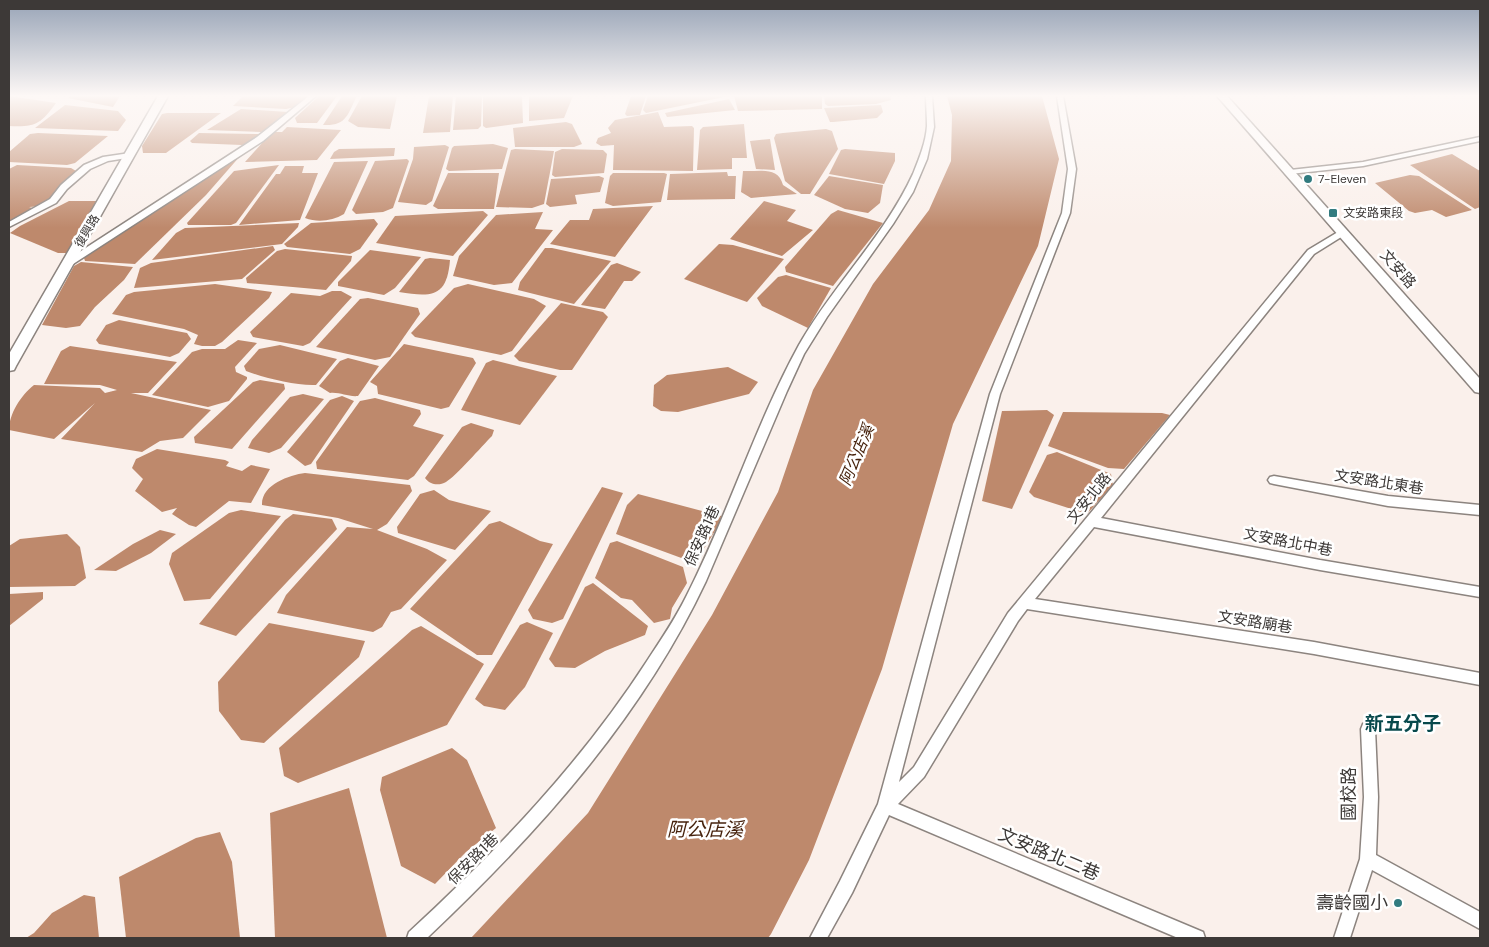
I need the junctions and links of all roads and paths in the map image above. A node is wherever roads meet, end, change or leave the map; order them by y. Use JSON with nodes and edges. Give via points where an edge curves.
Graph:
{"nodes":[{"id":1,"x":138,"y":140,"type":"edge"},
{"id":2,"x":258,"y":140,"type":"edge"},
{"id":3,"x":930,"y":140,"type":"edge"},
{"id":4,"x":1067,"y":140,"type":"edge"},
{"id":5,"x":1262,"y":140,"type":"edge"},
{"id":6,"x":1474,"y":140,"type":"edge"},
{"id":7,"x":130,"y":155,"type":"junction"},
{"id":8,"x":1290,"y":172,"type":"junction"},
{"id":9,"x":9,"y":225,"type":"edge"},
{"id":10,"x":1343,"y":232,"type":"junction"},
{"id":11,"x":67,"y":264,"type":"junction"},
{"id":12,"x":9,"y":366,"type":"edge"},
{"id":13,"x":1480,"y":388,"type":"edge"},
{"id":14,"x":1274,"y":480,"type":"dead end"},
{"id":15,"x":1480,"y":510,"type":"edge"},
{"id":16,"x":1090,"y":521,"type":"junction"},
{"id":17,"x":1480,"y":592,"type":"edge"},
{"id":18,"x":1025,"y":603,"type":"junction"},
{"id":19,"x":1480,"y":680,"type":"edge"},
{"id":20,"x":1368,"y":729,"type":"dead end"},
{"id":21,"x":885,"y":806,"type":"junction"},
{"id":22,"x":1368,"y":859,"type":"junction"},
{"id":23,"x":1480,"y":921,"type":"edge"},
{"id":24,"x":415,"y":938,"type":"edge"},
{"id":25,"x":818,"y":938,"type":"edge"},
{"id":26,"x":1197,"y":938,"type":"edge"},
{"id":27,"x":1342,"y":938,"type":"edge"}],
"edges":[{"from":1,"to":7,"type":"street","name":"復興路"},
{"from":2,"to":11,"type":"street"},
{"from":3,"to":24,"type":"street","name":"保安路1巷","via":[[908,195],[808,338],[792,367],[690,602],[636,692],[560,793]]},
{"from":4,"to":21,"type":"street","via":[[1072,169],[1066,213],[995,394]]},
{"from":5,"to":8,"type":"street"},
{"from":6,"to":8,"type":"street","via":[[1363,164]]},
{"from":7,"to":9,"type":"street","via":[[106,159],[87,167],[53,201]]},
{"from":7,"to":11,"type":"street","name":"復興路"},
{"from":8,"to":10,"type":"street","name":"文安路"},
{"from":10,"to":13,"type":"street","name":"文安路"},
{"from":10,"to":16,"type":"street","name":"文安北路","via":[[1312,252]]},
{"from":11,"to":12,"type":"street","name":"復興路"},
{"from":14,"to":15,"type":"street","name":"文安路北東巷","via":[[1388,501]]},
{"from":16,"to":17,"type":"street","name":"文安路北中巷"},
{"from":16,"to":18,"type":"street","name":"文安北路"},
{"from":18,"to":19,"type":"street","name":"文安路廟巷","via":[[1314,648]]},
{"from":18,"to":21,"type":"street","name":"文安北路","via":[[1013,617],[919,772]]},
{"from":20,"to":22,"type":"street","name":"國校路"},
{"from":21,"to":25,"type":"street"},
{"from":21,"to":26,"type":"street","name":"文安路北二巷"},
{"from":22,"to":23,"type":"street"},
{"from":22,"to":27,"type":"street","name":"國校路"}]}
